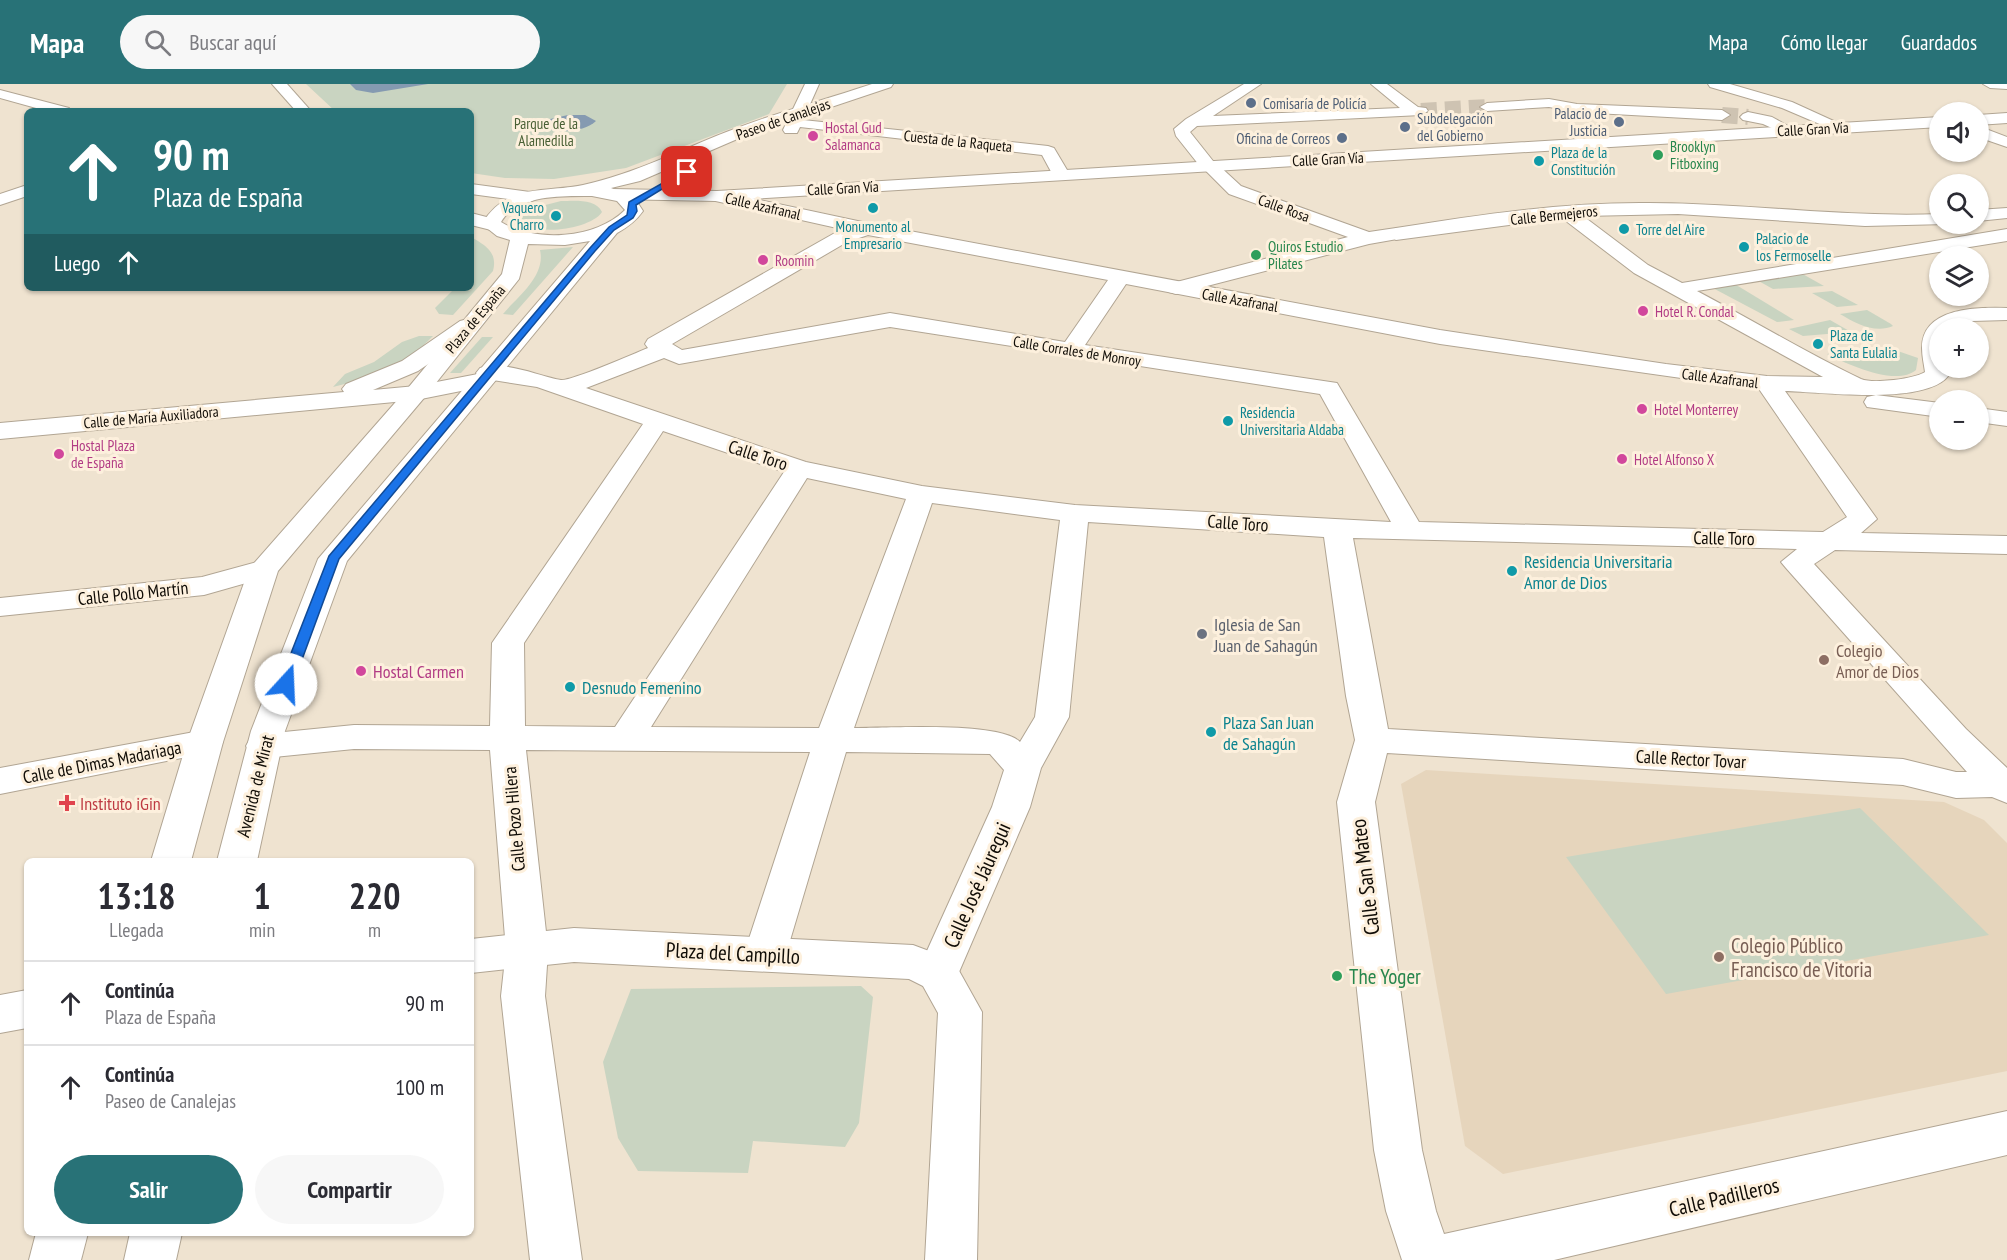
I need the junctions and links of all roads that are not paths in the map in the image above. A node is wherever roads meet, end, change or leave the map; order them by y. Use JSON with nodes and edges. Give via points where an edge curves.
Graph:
{"nodes":[{"id":1,"x":279,"y":84,"type":"edge"},
{"id":2,"x":812,"y":84,"type":"edge"},
{"id":3,"x":1254,"y":84,"type":"edge"},
{"id":4,"x":1378,"y":84,"type":"edge"},
{"id":5,"x":1715,"y":84,"type":"edge"},
{"id":6,"x":1990,"y":84,"type":"edge"},
{"id":7,"x":2007,"y":85,"type":"edge"},
{"id":8,"x":892,"y":86,"type":"edge"},
{"id":9,"x":1534,"y":89,"type":"dead end"},
{"id":10,"x":0,"y":94,"type":"edge"},
{"id":11,"x":1549,"y":103,"type":"junction"},
{"id":12,"x":1487,"y":107,"type":"tunnel mouth"},
{"id":13,"x":53,"y":108,"type":"edge"},
{"id":14,"x":301,"y":108,"type":"edge"},
{"id":15,"x":1722,"y":115,"type":"tunnel mouth"},
{"id":16,"x":799,"y":117,"type":"junction"},
{"id":17,"x":1748,"y":117,"type":"tunnel mouth"},
{"id":18,"x":2007,"y":118,"type":"edge"},
{"id":19,"x":1989,"y":119,"type":"edge"},
{"id":20,"x":1191,"y":122,"type":"junction"},
{"id":21,"x":1929,"y":123,"type":"edge"},
{"id":22,"x":1841,"y":128,"type":"junction"},
{"id":23,"x":1789,"y":131,"type":"junction"},
{"id":24,"x":1989,"y":136,"type":"edge"},
{"id":25,"x":2007,"y":142,"type":"edge"},
{"id":26,"x":750,"y":147,"type":"dead end"},
{"id":27,"x":709,"y":164,"type":"dead end"},
{"id":28,"x":1209,"y":166,"type":"junction"},
{"id":29,"x":1061,"y":175,"type":"junction"},
{"id":30,"x":683,"y":183,"type":"dead end"},
{"id":31,"x":474,"y":189,"type":"edge"},
{"id":32,"x":24,"y":191,"type":"edge"},
{"id":33,"x":580,"y":191,"type":"junction"},
{"id":34,"x":651,"y":193,"type":"junction"},
{"id":35,"x":612,"y":194,"type":"junction"},
{"id":36,"x":717,"y":196,"type":"junction"},
{"id":37,"x":530,"y":197,"type":"junction"},
{"id":38,"x":0,"y":200,"type":"edge"},
{"id":39,"x":633,"y":207,"type":"junction"},
{"id":40,"x":1566,"y":212,"type":"junction"},
{"id":41,"x":2007,"y":213,"type":"edge"},
{"id":42,"x":1989,"y":215,"type":"edge"},
{"id":43,"x":474,"y":220,"type":"edge"},
{"id":44,"x":1929,"y":220,"type":"edge"},
{"id":45,"x":491,"y":224,"type":"junction"},
{"id":46,"x":611,"y":228,"type":"junction"},
{"id":47,"x":867,"y":229,"type":"junction"},
{"id":48,"x":2007,"y":236,"type":"edge"},
{"id":49,"x":520,"y":238,"type":"junction"},
{"id":50,"x":1368,"y":238,"type":"junction"},
{"id":51,"x":1120,"y":278,"type":"junction"},
{"id":52,"x":1176,"y":288,"type":"junction"},
{"id":53,"x":1680,"y":291,"type":"junction"},
{"id":54,"x":2007,"y":314,"type":"edge"},
{"id":55,"x":1956,"y":318,"type":"edge"},
{"id":56,"x":468,"y":326,"type":"junction"},
{"id":57,"x":1758,"y":333,"type":"junction"},
{"id":58,"x":666,"y":349,"type":"junction"},
{"id":59,"x":1071,"y":350,"type":"junction"},
{"id":60,"x":485,"y":377,"type":"junction"},
{"id":61,"x":1930,"y":378,"type":"edge"},
{"id":62,"x":1767,"y":383,"type":"junction"},
{"id":63,"x":1817,"y":384,"type":"junction"},
{"id":64,"x":1875,"y":387,"type":"junction"},
{"id":65,"x":565,"y":388,"type":"junction"},
{"id":66,"x":416,"y":393,"type":"junction"},
{"id":67,"x":328,"y":402,"type":"junction"},
{"id":68,"x":303,"y":404,"type":"junction"},
{"id":69,"x":1929,"y":409,"type":"edge"},
{"id":70,"x":1989,"y":417,"type":"edge"},
{"id":71,"x":2007,"y":419,"type":"edge"},
{"id":72,"x":657,"y":421,"type":"junction"},
{"id":73,"x":0,"y":431,"type":"edge"},
{"id":74,"x":382,"y":433,"type":"junction"},
{"id":75,"x":800,"y":469,"type":"junction"},
{"id":76,"x":922,"y":494,"type":"junction"},
{"id":77,"x":1075,"y":513,"type":"junction"},
{"id":78,"x":1336,"y":530,"type":"junction"},
{"id":79,"x":1410,"y":531,"type":"junction"},
{"id":80,"x":1829,"y":540,"type":"junction"},
{"id":81,"x":2007,"y":545,"type":"edge"},
{"id":82,"x":264,"y":569,"type":"junction"},
{"id":83,"x":0,"y":607,"type":"edge"},
{"id":84,"x":626,"y":738,"type":"junction"},
{"id":85,"x":507,"y":739,"type":"junction"},
{"id":86,"x":833,"y":740,"type":"junction"},
{"id":87,"x":1373,"y":740,"type":"junction"},
{"id":88,"x":205,"y":742,"type":"junction"},
{"id":89,"x":264,"y":746,"type":"junction"},
{"id":90,"x":1023,"y":768,"type":"junction"},
{"id":91,"x":0,"y":781,"type":"edge"},
{"id":92,"x":2005,"y":786,"type":"edge"},
{"id":93,"x":172,"y":858,"type":"edge"},
{"id":94,"x":238,"y":858,"type":"edge"},
{"id":95,"x":527,"y":950,"type":"junction"},
{"id":96,"x":765,"y":954,"type":"junction"},
{"id":97,"x":474,"y":956,"type":"edge"},
{"id":98,"x":938,"y":974,"type":"junction"},
{"id":99,"x":24,"y":1009,"type":"edge"},
{"id":100,"x":0,"y":1014,"type":"edge"},
{"id":101,"x":2007,"y":1133,"type":"edge"},
{"id":102,"x":61,"y":1236,"type":"edge"},
{"id":103,"x":155,"y":1236,"type":"edge"},
{"id":104,"x":55,"y":1260,"type":"edge"},
{"id":105,"x":150,"y":1260,"type":"edge"},
{"id":106,"x":556,"y":1260,"type":"edge"},
{"id":107,"x":951,"y":1260,"type":"edge"},
{"id":108,"x":1428,"y":1260,"type":"edge"},
{"id":109,"x":1442,"y":1260,"type":"edge"}],
"edges":[{"from":1,"to":14,"type":"main road"},
{"from":2,"to":16,"type":"main road"},
{"from":3,"to":20,"type":"main road"},
{"from":4,"to":20,"type":"main road","via":[[1418,111]]},
{"from":5,"to":22,"type":"main road","via":[[1787,105]]},
{"from":6,"to":7,"type":"main road"},
{"from":8,"to":16,"type":"main road","name":"Paseo de Canalejas"},
{"from":8,"to":16,"type":"main road","name":"Paseo de Canalejas","via":[[821,105]]},
{"from":9,"to":11,"type":"main road","via":[[1527,90]]},
{"from":10,"to":13,"type":"main road"},
{"from":11,"to":12,"type":"main road"},
{"from":11,"to":15,"type":"main road","via":[[1585,109]]},
{"from":16,"to":26,"type":"main road","name":"Paseo de Canalejas"},
{"from":16,"to":29,"type":"main road","name":"Cuesta de la Raqueta","via":[[1048,151]]},
{"from":16,"to":33,"type":"main road","name":"Paseo de Canalejas","via":[[634,177]]},
{"from":17,"to":23,"type":"main road","via":[[1767,120]]},
{"from":18,"to":19,"type":"main road"},
{"from":20,"to":28,"type":"main road","name":"Calle Rosa","via":[[1182,133]]},
{"from":21,"to":22,"type":"main road","name":"Calle Gran Vía"},
{"from":22,"to":23,"type":"main road","name":"Calle Gran Vía"},
{"from":23,"to":28,"type":"main road","name":"Calle Gran Vía"},
{"from":24,"to":25,"type":"main road"},
{"from":27,"to":34,"type":"main road"},
{"from":28,"to":29,"type":"main road","name":"Calle Gran Vía"},
{"from":28,"to":50,"type":"main road","name":"Calle Rosa","via":[[1235,190]]},
{"from":29,"to":36,"type":"main road","name":"Calle Gran Vía"},
{"from":30,"to":36,"type":"main road","name":"Calle Gran Vía"},
{"from":31,"to":37,"type":"main road"},
{"from":32,"to":38,"type":"main road"},
{"from":33,"to":35,"type":"main road"},
{"from":33,"to":37,"type":"main road"},
{"from":34,"to":35,"type":"main road","name":"Calle Gran Vía"},
{"from":34,"to":36,"type":"main road","name":"Calle Gran Vía"},
{"from":34,"to":39,"type":"main road"},
{"from":35,"to":39,"type":"main road"},
{"from":36,"to":39,"type":"main road","name":"Calle Gran Vía"},
{"from":36,"to":47,"type":"main road","name":"Calle Azafranal"},
{"from":37,"to":45,"type":"main road","via":[[501,210]]},
{"from":39,"to":46,"type":"main road","via":[[623,222]]},
{"from":40,"to":44,"type":"main road","name":"Calle Bermejeros","via":[[1640,208]]},
{"from":40,"to":50,"type":"main road","name":"Calle Bermejeros"},
{"from":40,"to":53,"type":"main road","via":[[1641,269]]},
{"from":41,"to":42,"type":"main road"},
{"from":43,"to":45,"type":"main road"},
{"from":45,"to":49,"type":"main road","via":[[500,233]]},
{"from":46,"to":49,"type":"main road","via":[[566,239]]},
{"from":46,"to":60,"type":"main road"},
{"from":47,"to":51,"type":"main road","name":"Calle Azafranal"},
{"from":47,"to":58,"type":"main road","via":[[840,238],[656,344]]},
{"from":48,"to":53,"type":"main road"},
{"from":49,"to":56,"type":"main road","name":"Plaza de España","via":[[512,275]]},
{"from":50,"to":52,"type":"main road","name":"Calle Bermejeros"},
{"from":51,"to":52,"type":"main road","name":"Calle Azafranal"},
{"from":51,"to":59,"type":"main road"},
{"from":52,"to":62,"type":"main road","name":"Calle Azafranal","via":[[1440,337]]},
{"from":53,"to":57,"type":"main road"},
{"from":54,"to":55,"type":"main road"},
{"from":56,"to":66,"type":"main road","name":"Plaza de España"},
{"from":56,"to":68,"type":"main road","name":"Calle de María Auxiliadora","via":[[410,366]]},
{"from":57,"to":62,"type":"main road","via":[[1786,364]]},
{"from":57,"to":64,"type":"main road","via":[[1828,371]]},
{"from":58,"to":59,"type":"main road","name":"Calle Corrales de Monroy","via":[[679,357],[890,320]]},
{"from":58,"to":65,"type":"main road"},
{"from":59,"to":79,"type":"main road","name":"Calle Corrales de Monroy","via":[[1329,388]]},
{"from":60,"to":65,"type":"main road","name":"Calle Toro","via":[[521,376]]},
{"from":60,"to":66,"type":"main road","name":"Calle de María Auxiliadora"},
{"from":60,"to":89,"type":"main road","name":"Avenida de Mirat","via":[[333,559]]},
{"from":61,"to":64,"type":"main road","via":[[1907,387]]},
{"from":62,"to":63,"type":"main road"},
{"from":62,"to":80,"type":"main road","via":[[1863,519]]},
{"from":63,"to":64,"type":"main road"},
{"from":63,"to":69,"type":"main road","via":[[1825,395]]},
{"from":65,"to":72,"type":"main road","name":"Calle Toro"},
{"from":66,"to":67,"type":"main road","name":"Calle de María Auxiliadora"},
{"from":66,"to":74,"type":"main road"},
{"from":67,"to":68,"type":"main road","name":"Calle de María Auxiliadora"},
{"from":67,"to":74,"type":"main road","name":"Calle de María Auxiliadora","via":[[361,412]]},
{"from":68,"to":73,"type":"main road","name":"Calle de María Auxiliadora"},
{"from":70,"to":71,"type":"main road"},
{"from":72,"to":75,"type":"main road","name":"Calle Toro"},
{"from":72,"to":85,"type":"main road","name":"Calle Pozo Hilera","via":[[508,643]]},
{"from":74,"to":82,"type":"main road"},
{"from":75,"to":76,"type":"main road","name":"Calle Toro"},
{"from":75,"to":84,"type":"main road"},
{"from":76,"to":77,"type":"main road","name":"Calle Toro"},
{"from":76,"to":86,"type":"main road"},
{"from":77,"to":78,"type":"main road","name":"Calle Toro"},
{"from":77,"to":90,"type":"main road","name":"Calle José Jáuregui","via":[[1052,717]]},
{"from":78,"to":79,"type":"main road","name":"Calle Toro"},
{"from":78,"to":87,"type":"main road","name":"Calle San Mateo"},
{"from":79,"to":80,"type":"main road","name":"Calle Toro"},
{"from":80,"to":81,"type":"main road","name":"Calle Toro"},
{"from":80,"to":92,"type":"main road","via":[[1796,562],[1954,737]]},
{"from":82,"to":83,"type":"main road","name":"Calle Pollo Martín","via":[[204,586]]},
{"from":82,"to":88,"type":"main road"},
{"from":84,"to":85,"type":"main road"},
{"from":84,"to":86,"type":"main road"},
{"from":85,"to":89,"type":"main road","via":[[354,737]]},
{"from":85,"to":95,"type":"main road","name":"Calle Pozo Hilera"},
{"from":86,"to":90,"type":"main road","via":[[985,741],[1002,745]]},
{"from":86,"to":96,"type":"main road"},
{"from":87,"to":92,"type":"main road","name":"Calle Rector Tovar","via":[[1903,772],[1956,785]]},
{"from":87,"to":108,"type":"main road","name":"Calle San Mateo","via":[[1356,802],[1398,1150],[1411,1211]]},
{"from":88,"to":91,"type":"main road","name":"Calle de Dimas Madariaga"},
{"from":88,"to":93,"type":"main road"},
{"from":89,"to":94,"type":"main road","name":"Avenida de Mirat"},
{"from":90,"to":98,"type":"main road","name":"Calle José Jáuregui","via":[[1011,807]]},
{"from":95,"to":96,"type":"main road","name":"Plaza del Campillo","via":[[574,945]]},
{"from":95,"to":97,"type":"main road","name":"Plaza del Campillo"},
{"from":95,"to":106,"type":"main road","name":"Calle Pozo Hilera","via":[[523,996]]},
{"from":96,"to":98,"type":"main road","name":"Plaza del Campillo","via":[[913,962]]},
{"from":98,"to":107,"type":"main road","via":[[960,1012]]},
{"from":99,"to":100,"type":"main road"},
{"from":101,"to":109,"type":"main road","name":"Calle Padilleros"},
{"from":102,"to":104,"type":"main road"},
{"from":103,"to":105,"type":"main road"}]}
